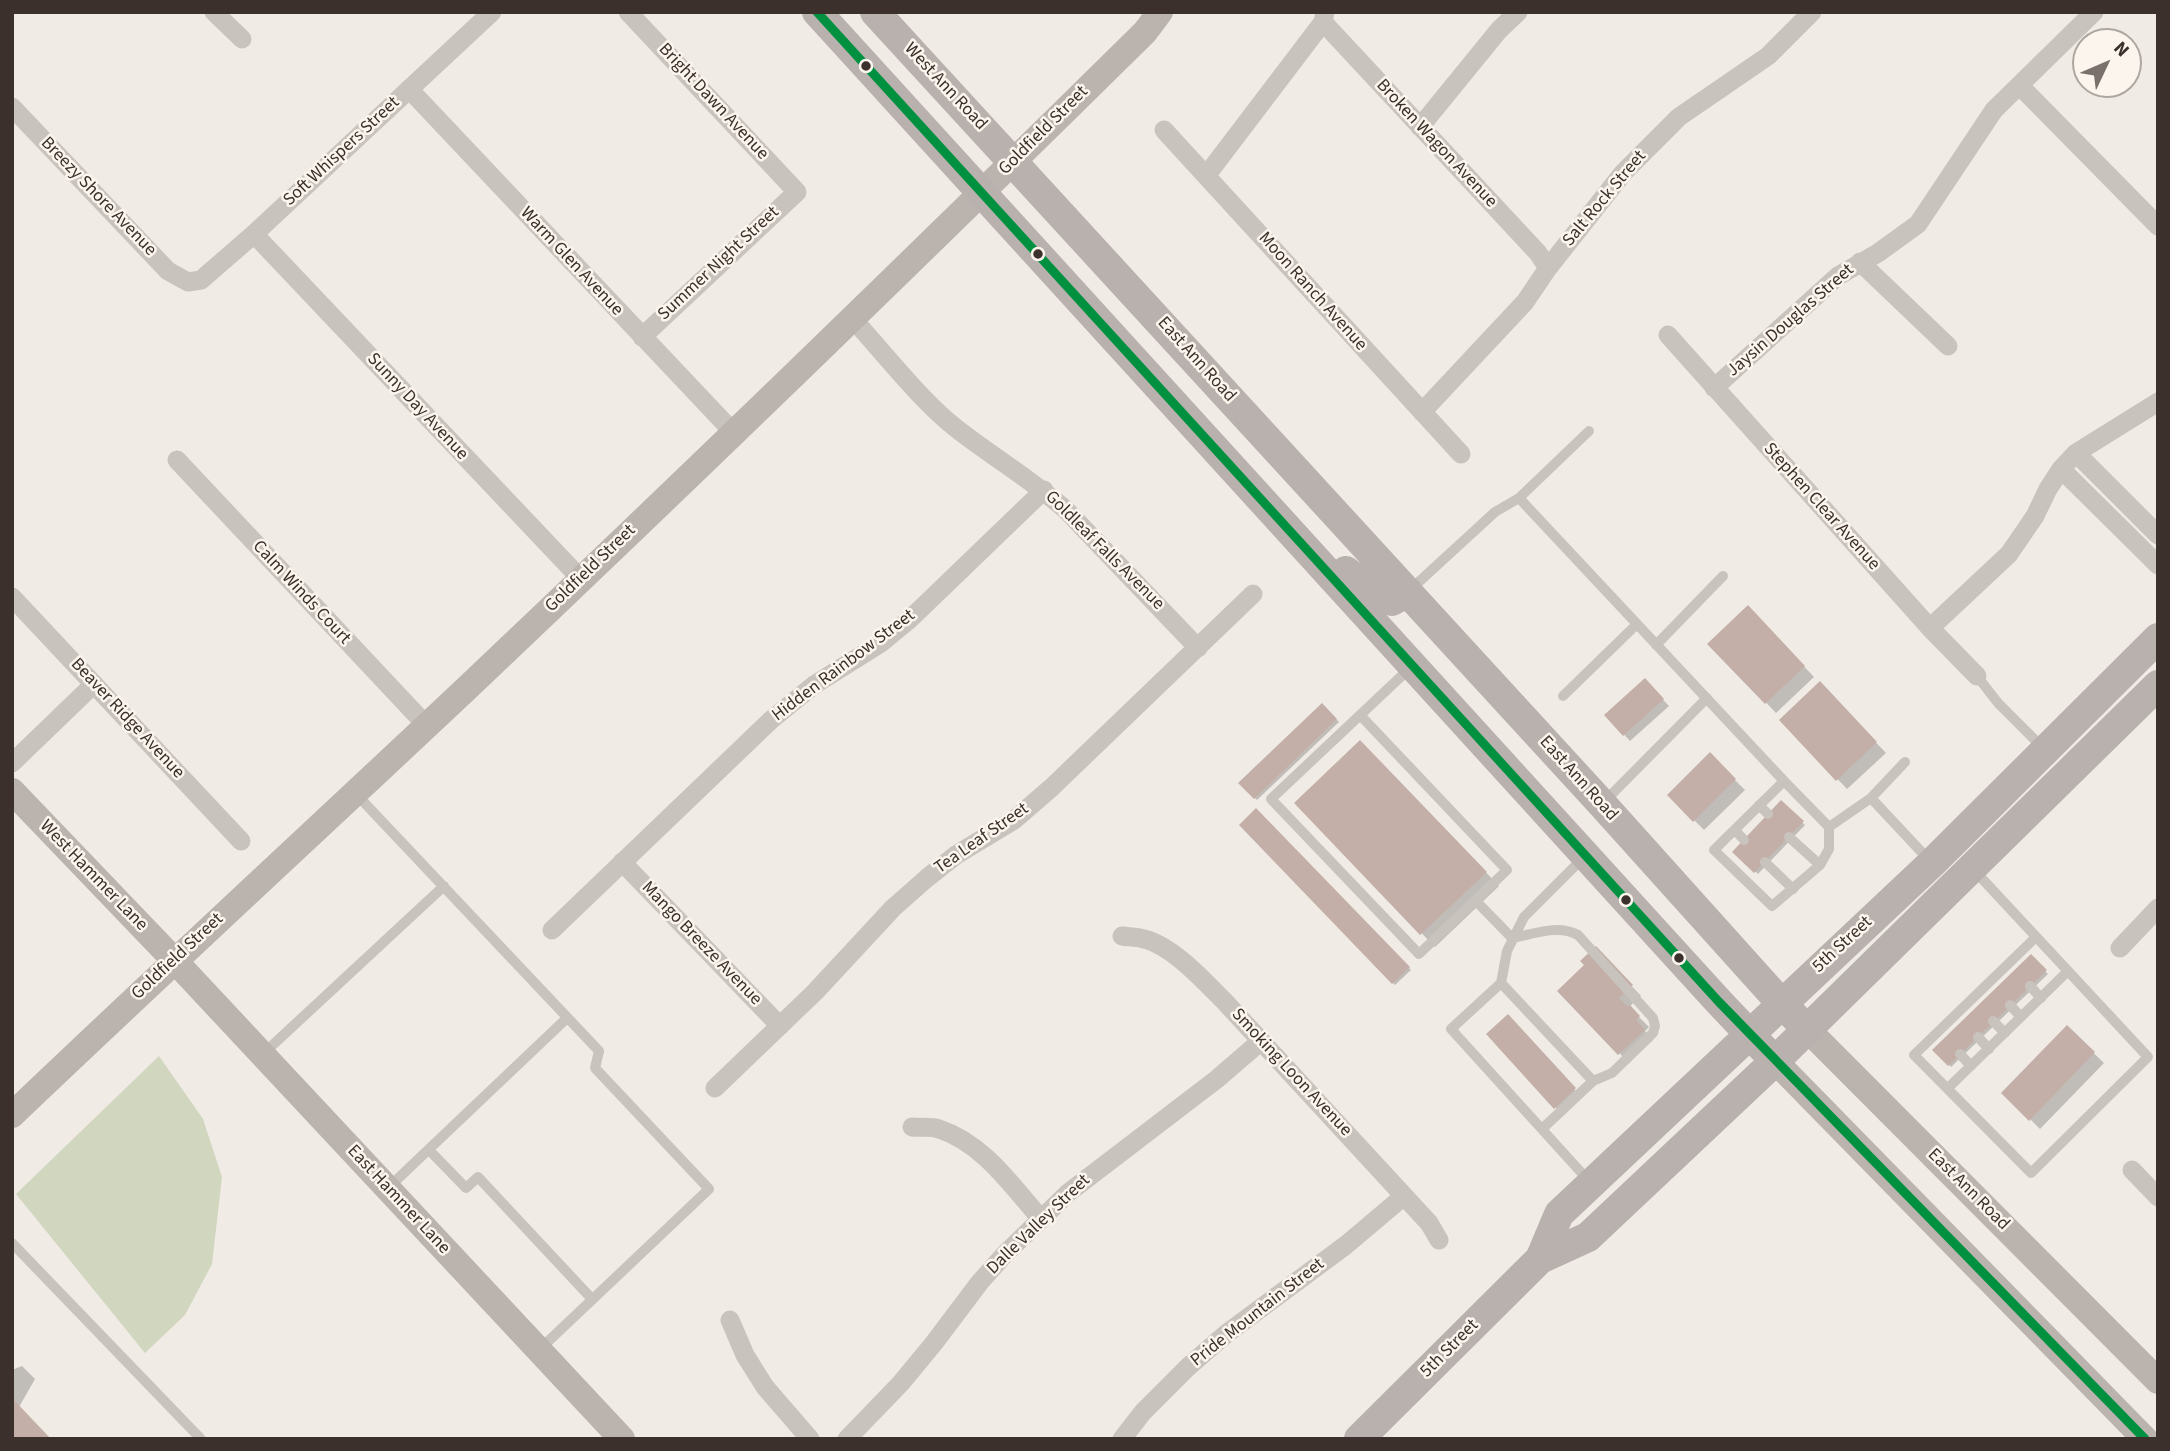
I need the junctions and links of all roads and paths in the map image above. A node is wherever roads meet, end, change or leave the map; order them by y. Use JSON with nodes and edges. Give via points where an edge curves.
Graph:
{"nodes":[{"id":1,"x":214,"y":12,"type":"edge"},
{"id":2,"x":492,"y":12,"type":"edge"},
{"id":3,"x":628,"y":12,"type":"edge"},
{"id":4,"x":817,"y":12,"type":"edge"},
{"id":5,"x":875,"y":12,"type":"edge"},
{"id":6,"x":1160,"y":12,"type":"edge"},
{"id":7,"x":1518,"y":12,"type":"edge"},
{"id":8,"x":1812,"y":12,"type":"edge"},
{"id":9,"x":2094,"y":12,"type":"edge"},
{"id":10,"x":1324,"y":17,"type":"edge"},
{"id":11,"x":242,"y":38,"type":"dead end"},
{"id":12,"x":2020,"y":86,"type":"junction"},
{"id":13,"x":409,"y":89,"type":"junction"},
{"id":14,"x":12,"y":107,"type":"edge"},
{"id":15,"x":1420,"y":127,"type":"junction"},
{"id":16,"x":1164,"y":130,"type":"dead end"},
{"id":17,"x":1014,"y":162,"type":"junction"},
{"id":18,"x":1206,"y":176,"type":"junction"},
{"id":19,"x":797,"y":192,"type":"joint"},
{"id":20,"x":981,"y":193,"type":"junction"},
{"id":21,"x":2158,"y":226,"type":"edge"},
{"id":22,"x":254,"y":234,"type":"junction"},
{"id":23,"x":1860,"y":262,"type":"junction"},
{"id":24,"x":1548,"y":268,"type":"junction"},
{"id":25,"x":188,"y":282,"type":"joint"},
{"id":26,"x":852,"y":318,"type":"junction"},
{"id":27,"x":1668,"y":335,"type":"dead end"},
{"id":28,"x":642,"y":337,"type":"junction"},
{"id":29,"x":1948,"y":346,"type":"dead end"},
{"id":30,"x":1714,"y":388,"type":"junction"},
{"id":31,"x":2158,"y":402,"type":"edge"},
{"id":32,"x":1422,"y":412,"type":"junction"},
{"id":33,"x":1589,"y":431,"type":"dead end"},
{"id":34,"x":734,"y":433,"type":"junction"},
{"id":35,"x":2076,"y":453,"type":"junction"},
{"id":36,"x":1461,"y":454,"type":"dead end"},
{"id":37,"x":177,"y":460,"type":"dead end"},
{"id":38,"x":2061,"y":469,"type":"junction"},
{"id":39,"x":1044,"y":490,"type":"junction"},
{"id":40,"x":1519,"y":498,"type":"junction"},
{"id":41,"x":2134,"y":512,"type":"junction"},
{"id":42,"x":2119,"y":527,"type":"junction"},
{"id":43,"x":1289,"y":530,"type":"junction"},
{"id":44,"x":2158,"y":535,"type":"edge"},
{"id":45,"x":2158,"y":565,"type":"edge"},
{"id":46,"x":1723,"y":576,"type":"dead end"},
{"id":47,"x":581,"y":579,"type":"junction"},
{"id":48,"x":1408,"y":592,"type":"junction"},
{"id":49,"x":1253,"y":594,"type":"dead end"},
{"id":50,"x":12,"y":597,"type":"edge"},
{"id":51,"x":1637,"y":624,"type":"junction"},
{"id":52,"x":1930,"y":628,"type":"junction"},
{"id":53,"x":2158,"y":638,"type":"edge"},
{"id":54,"x":1657,"y":645,"type":"junction"},
{"id":55,"x":1198,"y":648,"type":"junction"},
{"id":56,"x":1413,"y":665,"type":"junction"},
{"id":57,"x":2158,"y":674,"type":"edge"},
{"id":58,"x":1977,"y":676,"type":"joint"},
{"id":59,"x":94,"y":684,"type":"junction"},
{"id":60,"x":2149,"y":693,"type":"edge"},
{"id":61,"x":1563,"y":696,"type":"dead end"},
{"id":62,"x":1707,"y":698,"type":"junction"},
{"id":63,"x":1360,"y":715,"type":"junction"},
{"id":64,"x":426,"y":725,"type":"junction"},
{"id":65,"x":2046,"y":751,"type":"junction"},
{"id":66,"x":1905,"y":762,"type":"dead end"},
{"id":67,"x":12,"y":763,"type":"edge"},
{"id":68,"x":1784,"y":781,"type":"junction"},
{"id":69,"x":12,"y":791,"type":"edge"},
{"id":70,"x":354,"y":792,"type":"junction"},
{"id":71,"x":1871,"y":797,"type":"junction"},
{"id":72,"x":1602,"y":804,"type":"junction"},
{"id":73,"x":1759,"y":805,"type":"junction"},
{"id":74,"x":1768,"y":814,"type":"dead end"},
{"id":75,"x":1829,"y":827,"type":"junction"},
{"id":76,"x":1735,"y":830,"type":"junction"},
{"id":77,"x":1789,"y":836,"type":"dead end"},
{"id":78,"x":1744,"y":839,"type":"dead end"},
{"id":79,"x":241,"y":841,"type":"dead end"},
{"id":80,"x":1586,"y":855,"type":"junction"},
{"id":81,"x":622,"y":862,"type":"junction"},
{"id":82,"x":1765,"y":862,"type":"dead end"},
{"id":83,"x":1932,"y":863,"type":"junction"},
{"id":84,"x":1820,"y":865,"type":"junction"},
{"id":85,"x":1972,"y":869,"type":"junction"},
{"id":86,"x":444,"y":886,"type":"junction"},
{"id":87,"x":1793,"y":889,"type":"junction"},
{"id":88,"x":1475,"y":900,"type":"junction"},
{"id":89,"x":2158,"y":908,"type":"edge"},
{"id":90,"x":552,"y":930,"type":"dead end"},
{"id":91,"x":1122,"y":936,"type":"dead end"},
{"id":92,"x":2036,"y":937,"type":"junction"},
{"id":93,"x":1512,"y":938,"type":"junction"},
{"id":94,"x":2120,"y":948,"type":"dead end"},
{"id":95,"x":174,"y":960,"type":"junction"},
{"id":96,"x":2068,"y":971,"type":"junction"},
{"id":97,"x":1501,"y":983,"type":"junction"},
{"id":98,"x":2030,"y":986,"type":"dead end"},
{"id":99,"x":2041,"y":998,"type":"junction"},
{"id":100,"x":1781,"y":1003,"type":"junction"},
{"id":101,"x":2010,"y":1005,"type":"dead end"},
{"id":102,"x":2021,"y":1017,"type":"junction"},
{"id":103,"x":567,"y":1018,"type":"junction"},
{"id":104,"x":1993,"y":1021,"type":"dead end"},
{"id":105,"x":780,"y":1026,"type":"junction"},
{"id":106,"x":1808,"y":1030,"type":"junction"},
{"id":107,"x":2005,"y":1033,"type":"junction"},
{"id":108,"x":1748,"y":1034,"type":"junction"},
{"id":109,"x":1978,"y":1037,"type":"dead end"},
{"id":110,"x":1261,"y":1041,"type":"junction"},
{"id":111,"x":1989,"y":1049,"type":"junction"},
{"id":112,"x":1960,"y":1054,"type":"dead end"},
{"id":113,"x":262,"y":1055,"type":"junction"},
{"id":114,"x":1775,"y":1061,"type":"junction"},
{"id":115,"x":1971,"y":1066,"type":"junction"},
{"id":116,"x":1593,"y":1081,"type":"junction"},
{"id":117,"x":715,"y":1087,"type":"dead end"},
{"id":118,"x":1948,"y":1088,"type":"junction"},
{"id":119,"x":12,"y":1115,"type":"edge"},
{"id":120,"x":912,"y":1127,"type":"dead end"},
{"id":121,"x":1542,"y":1129,"type":"junction"},
{"id":122,"x":429,"y":1150,"type":"junction"},
{"id":123,"x":2133,"y":1170,"type":"dead end"},
{"id":124,"x":1591,"y":1184,"type":"junction"},
{"id":125,"x":388,"y":1189,"type":"junction"},
{"id":126,"x":1404,"y":1196,"type":"junction"},
{"id":127,"x":2158,"y":1197,"type":"edge"},
{"id":128,"x":1041,"y":1219,"type":"junction"},
{"id":129,"x":1439,"y":1240,"type":"dead end"},
{"id":130,"x":12,"y":1243,"type":"edge"},
{"id":131,"x":1540,"y":1259,"type":"junction"},
{"id":132,"x":592,"y":1299,"type":"junction"},
{"id":133,"x":730,"y":1320,"type":"dead end"},
{"id":134,"x":539,"y":1350,"type":"junction"},
{"id":135,"x":2158,"y":1381,"type":"edge"},
{"id":136,"x":1369,"y":1435,"type":"edge"},
{"id":137,"x":201,"y":1439,"type":"edge"},
{"id":138,"x":622,"y":1439,"type":"edge"},
{"id":139,"x":810,"y":1439,"type":"edge"},
{"id":140,"x":847,"y":1439,"type":"edge"},
{"id":141,"x":1122,"y":1439,"type":"edge"},
{"id":142,"x":2145,"y":1439,"type":"edge"}],
"edges":[{"from":1,"to":11,"type":"street"},
{"from":2,"to":13,"type":"street","name":"Soft Whispers Street"},
{"from":3,"to":19,"type":"street","name":"Bright Dawn Avenue"},
{"from":4,"to":20,"type":"main road"},
{"from":5,"to":17,"type":"main road","name":"West Ann Road"},
{"from":6,"to":17,"type":"street","name":"Goldfield Street"},
{"from":7,"to":15,"type":"street"},
{"from":8,"to":24,"type":"street","name":"Salt Rock Street","via":[[1768,56],[1679,117],[1623,173]]},
{"from":9,"to":12,"type":"street","name":"Jaysin Douglas Street"},
{"from":10,"to":15,"type":"street","name":"Broken Wagon Avenue"},
{"from":10,"to":18,"type":"street"},
{"from":12,"to":21,"type":"street"},
{"from":12,"to":23,"type":"street","name":"Jaysin Douglas Street","via":[[1994,110],[1918,224]]},
{"from":13,"to":22,"type":"street","name":"Soft Whispers Street"},
{"from":13,"to":28,"type":"street","name":"Warm Glen Avenue"},
{"from":14,"to":25,"type":"street","name":"Breezy Shore Avenue","via":[[168,271]]},
{"from":15,"to":24,"type":"street","name":"Broken Wagon Avenue"},
{"from":16,"to":18,"type":"street","name":"Moon Ranch Avenue"},
{"from":17,"to":20,"type":"street","name":"Goldfield Street"},
{"from":17,"to":48,"type":"main road","name":"East Ann Road"},
{"from":18,"to":32,"type":"street","name":"Moon Ranch Avenue"},
{"from":19,"to":28,"type":"street","name":"Summer Night Street"},
{"from":20,"to":26,"type":"street","name":"Goldfield Street"},
{"from":20,"to":43,"type":"main road"},
{"from":22,"to":25,"type":"street","name":"Soft Whispers Street","via":[[201,280]]},
{"from":22,"to":47,"type":"street","name":"Sunny Day Avenue"},
{"from":23,"to":29,"type":"street"},
{"from":23,"to":30,"type":"street","name":"Jaysin Douglas Street","via":[[1829,283]]},
{"from":24,"to":32,"type":"street","name":"Salt Rock Street","via":[[1525,302]]},
{"from":26,"to":34,"type":"street","name":"Goldfield Street"},
{"from":26,"to":39,"type":"street","name":"Goldleaf Falls Avenue","via":[[956,428]]},
{"from":27,"to":30,"type":"street","name":"Stephen Clear Avenue"},
{"from":28,"to":34,"type":"street","name":"Warm Glen Avenue"},
{"from":30,"to":52,"type":"street","name":"Stephen Clear Avenue"},
{"from":31,"to":35,"type":"street"},
{"from":32,"to":36,"type":"street","name":"Moon Ranch Avenue"},
{"from":33,"to":40,"type":"lane"},
{"from":34,"to":47,"type":"street","name":"Goldfield Street"},
{"from":35,"to":38,"type":"street"},
{"from":35,"to":41,"type":"street"},
{"from":37,"to":64,"type":"street","name":"Calm Winds Court"},
{"from":38,"to":42,"type":"street"},
{"from":38,"to":52,"type":"street","via":[[2010,554]]},
{"from":39,"to":55,"type":"street","name":"Goldleaf Falls Avenue"},
{"from":39,"to":81,"type":"street","name":"Hidden Rainbow Street","via":[[910,619],[771,720]]},
{"from":40,"to":48,"type":"lane","via":[[1494,512]]},
{"from":40,"to":51,"type":"lane"},
{"from":41,"to":42,"type":"lane"},
{"from":41,"to":44,"type":"street"},
{"from":42,"to":45,"type":"street"},
{"from":43,"to":48,"type":"main road","via":[[1379,597],[1392,601]]},
{"from":43,"to":56,"type":"main road"},
{"from":46,"to":54,"type":"lane"},
{"from":47,"to":64,"type":"street","name":"Goldfield Street"},
{"from":48,"to":72,"type":"main road","name":"East Ann Road"},
{"from":49,"to":55,"type":"street","name":"Tea Leaf Street"},
{"from":50,"to":59,"type":"street","name":"Beaver Ridge Avenue"},
{"from":51,"to":54,"type":"lane"},
{"from":51,"to":61,"type":"lane"},
{"from":52,"to":58,"type":"street","name":"Stephen Clear Avenue"},
{"from":53,"to":65,"type":"main road","name":"5th Street"},
{"from":54,"to":62,"type":"lane"},
{"from":55,"to":105,"type":"street","name":"Tea Leaf Street","via":[[1014,820],[956,855],[918,885]]},
{"from":56,"to":63,"type":"lane"},
{"from":56,"to":80,"type":"main road"},
{"from":57,"to":60,"type":"main road","name":"5th Street"},
{"from":58,"to":65,"type":"lane"},
{"from":59,"to":67,"type":"street"},
{"from":59,"to":79,"type":"street","name":"Beaver Ridge Avenue"},
{"from":60,"to":85,"type":"main road","name":"5th Street"},
{"from":62,"to":68,"type":"lane"},
{"from":62,"to":72,"type":"lane"},
{"from":63,"to":88,"type":"lane","via":[[1507,870]]},
{"from":63,"to":88,"type":"lane","via":[[1271,799],[1419,954]]},
{"from":64,"to":70,"type":"street","name":"Goldfield Street"},
{"from":65,"to":83,"type":"main road","name":"5th Street"},
{"from":66,"to":71,"type":"lane"},
{"from":68,"to":73,"type":"lane"},
{"from":68,"to":75,"type":"lane"},
{"from":69,"to":95,"type":"street","name":"West Hammer Lane"},
{"from":70,"to":86,"type":"lane"},
{"from":70,"to":95,"type":"street","name":"Goldfield Street"},
{"from":71,"to":75,"type":"lane"},
{"from":71,"to":83,"type":"lane"},
{"from":72,"to":100,"type":"main road","name":"East Ann Road"},
{"from":73,"to":74,"type":"lane"},
{"from":73,"to":76,"type":"lane"},
{"from":75,"to":84,"type":"lane","via":[[1829,849]]},
{"from":76,"to":78,"type":"lane"},
{"from":76,"to":87,"type":"lane","via":[[1714,850],[1772,906]]},
{"from":77,"to":84,"type":"lane"},
{"from":80,"to":93,"type":"lane","via":[[1528,913]]},
{"from":80,"to":108,"type":"main road"},
{"from":81,"to":90,"type":"street","name":"Hidden Rainbow Street"},
{"from":81,"to":105,"type":"street","name":"Mango Breeze Avenue"},
{"from":82,"to":87,"type":"lane"},
{"from":83,"to":100,"type":"main road","name":"5th Street"},
{"from":84,"to":87,"type":"lane"},
{"from":85,"to":92,"type":"lane"},
{"from":85,"to":106,"type":"main road","name":"5th Street"},
{"from":86,"to":103,"type":"lane"},
{"from":86,"to":113,"type":"lane"},
{"from":88,"to":93,"type":"lane"},
{"from":89,"to":94,"type":"street"},
{"from":91,"to":110,"type":"street","name":"Smoking Loon Avenue","via":[[1146,939],[1182,961]]},
{"from":92,"to":96,"type":"lane"},
{"from":92,"to":118,"type":"lane","via":[[1941,1036],[1914,1055]]},
{"from":93,"to":97,"type":"lane"},
{"from":93,"to":116,"type":"lane","via":[[1558,929],[1573,932],[1653,1018],[1656,1026],[1649,1037],[1612,1073]]},
{"from":95,"to":113,"type":"street","name":"East Hammer Lane"},
{"from":95,"to":119,"type":"street","name":"Goldfield Street"},
{"from":96,"to":99,"type":"lane"},
{"from":96,"to":118,"type":"lane","via":[[2148,1057],[2031,1173]]},
{"from":97,"to":116,"type":"lane"},
{"from":97,"to":121,"type":"lane","via":[[1451,1029]]},
{"from":98,"to":99,"type":"lane"},
{"from":99,"to":102,"type":"lane"},
{"from":100,"to":106,"type":"main road","name":"East Ann Road"},
{"from":100,"to":108,"type":"main road","name":"5th Street"},
{"from":101,"to":102,"type":"lane"},
{"from":102,"to":107,"type":"lane"},
{"from":103,"to":122,"type":"lane"},
{"from":103,"to":132,"type":"lane","via":[[599,1051],[595,1068],[709,1189]]},
{"from":104,"to":107,"type":"lane"},
{"from":105,"to":117,"type":"street","name":"Tea Leaf Street"},
{"from":106,"to":114,"type":"main road","name":"5th Street"},
{"from":106,"to":135,"type":"street","name":"East Ann Road"},
{"from":107,"to":111,"type":"lane"},
{"from":108,"to":114,"type":"main road"},
{"from":108,"to":124,"type":"main road","name":"5th Street"},
{"from":109,"to":111,"type":"lane"},
{"from":110,"to":126,"type":"street","name":"Smoking Loon Avenue"},
{"from":110,"to":128,"type":"street","name":"Dalle Valley Street"},
{"from":111,"to":115,"type":"lane"},
{"from":112,"to":115,"type":"lane"},
{"from":113,"to":125,"type":"street","name":"East Hammer Lane"},
{"from":114,"to":131,"type":"main road","name":"5th Street","via":[[1588,1237]]},
{"from":114,"to":142,"type":"street"},
{"from":115,"to":118,"type":"lane"},
{"from":116,"to":121,"type":"lane"},
{"from":120,"to":128,"type":"street","via":[[937,1128],[974,1147]]},
{"from":121,"to":124,"type":"lane"},
{"from":122,"to":125,"type":"lane"},
{"from":122,"to":132,"type":"lane","via":[[466,1188],[478,1177]]},
{"from":123,"to":127,"type":"street"},
{"from":124,"to":131,"type":"main road","name":"5th Street","via":[[1559,1214]]},
{"from":125,"to":134,"type":"street","name":"East Hammer Lane"},
{"from":126,"to":129,"type":"street","name":"Smoking Loon Avenue"},
{"from":126,"to":141,"type":"street","name":"Pride Mountain Street","via":[[1226,1334],[1143,1412]]},
{"from":128,"to":140,"type":"street","name":"Dalle Valley Street","via":[[980,1282],[909,1373]]},
{"from":130,"to":137,"type":"lane"},
{"from":131,"to":136,"type":"main road","name":"5th Street"},
{"from":132,"to":134,"type":"lane"},
{"from":133,"to":139,"type":"street","via":[[765,1387]]},
{"from":134,"to":138,"type":"street","name":"East Hammer Lane"}]}
